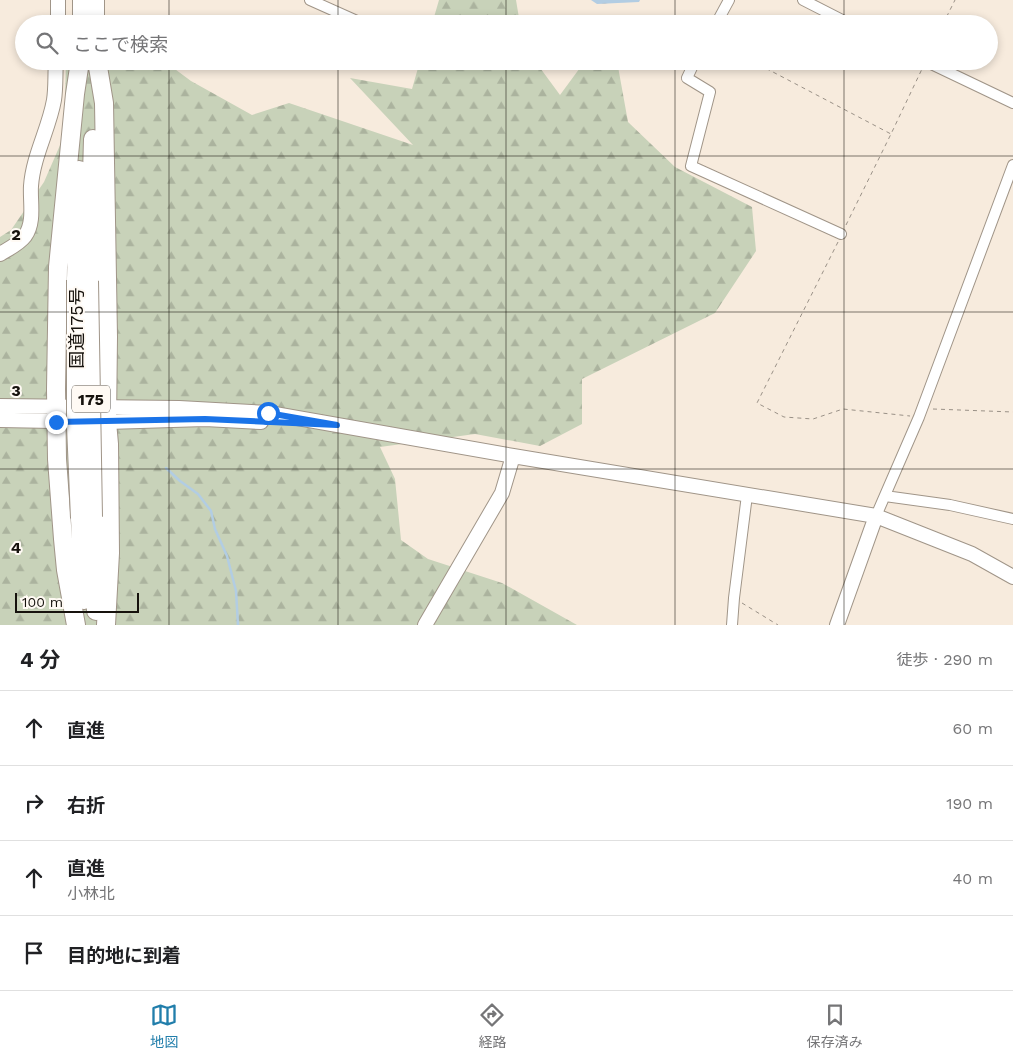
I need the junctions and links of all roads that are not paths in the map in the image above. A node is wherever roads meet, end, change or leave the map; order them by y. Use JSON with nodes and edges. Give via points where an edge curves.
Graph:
{"nodes":[{"id":1,"x":58,"y":0,"type":"edge"},
{"id":2,"x":82,"y":0,"type":"edge"},
{"id":3,"x":95,"y":0,"type":"edge"},
{"id":4,"x":310,"y":0,"type":"edge"},
{"id":5,"x":730,"y":0,"type":"edge"},
{"id":6,"x":803,"y":0,"type":"edge"},
{"id":7,"x":58,"y":15,"type":"edge"},
{"id":8,"x":82,"y":15,"type":"edge"},
{"id":9,"x":95,"y":15,"type":"edge"},
{"id":10,"x":344,"y":15,"type":"edge"},
{"id":11,"x":721,"y":15,"type":"edge"},
{"id":12,"x":832,"y":15,"type":"edge"},
{"id":13,"x":56,"y":70,"type":"edge"},
{"id":14,"x":79,"y":70,"type":"edge"},
{"id":15,"x":81,"y":70,"type":"edge"},
{"id":16,"x":95,"y":70,"type":"edge"},
{"id":17,"x":97,"y":70,"type":"edge"},
{"id":18,"x":691,"y":70,"type":"edge"},
{"id":19,"x":943,"y":70,"type":"edge"},
{"id":20,"x":1013,"y":104,"type":"edge"},
{"id":21,"x":1013,"y":165,"type":"edge"},
{"id":22,"x":842,"y":234,"type":"dead end"},
{"id":23,"x":0,"y":254,"type":"edge"},
{"id":24,"x":82,"y":280,"type":"junction"},
{"id":25,"x":0,"y":406,"type":"edge"},
{"id":26,"x":56,"y":414,"type":"junction"},
{"id":27,"x":107,"y":414,"type":"junction"},
{"id":28,"x":0,"y":420,"type":"edge"},
{"id":29,"x":513,"y":456,"type":"junction"},
{"id":30,"x":747,"y":494,"type":"junction"},
{"id":31,"x":885,"y":496,"type":"junction"},
{"id":32,"x":876,"y":516,"type":"junction"},
{"id":33,"x":86,"y":518,"type":"junction"},
{"id":34,"x":1013,"y":519,"type":"edge"},
{"id":35,"x":1013,"y":577,"type":"edge"},
{"id":36,"x":76,"y":625,"type":"edge"},
{"id":37,"x":85,"y":625,"type":"edge"},
{"id":38,"x":97,"y":625,"type":"edge"},
{"id":39,"x":106,"y":625,"type":"edge"},
{"id":40,"x":425,"y":625,"type":"edge"},
{"id":41,"x":732,"y":625,"type":"edge"},
{"id":42,"x":836,"y":625,"type":"edge"}],
"edges":[{"from":1,"to":7,"type":"street"},
{"from":2,"to":8,"type":"highway"},
{"from":3,"to":9,"type":"highway"},
{"from":4,"to":10,"type":"street"},
{"from":5,"to":11,"type":"street"},
{"from":6,"to":12,"type":"street"},
{"from":13,"to":23,"type":"street","via":[[54,100],[34,166],[30,226],[25,236]]},
{"from":14,"to":26,"type":"highway","via":[[58,267]]},
{"from":15,"to":24,"type":"highway","name":"国道175号","number":"175"},
{"from":16,"to":24,"type":"highway","name":"国道175号","number":"175"},
{"from":17,"to":27,"type":"highway","via":[[104,103]]},
{"from":18,"to":22,"type":"street","via":[[687,78],[710,92],[692,166]]},
{"from":19,"to":20,"type":"street"},
{"from":21,"to":31,"type":"street","via":[[921,412]]},
{"from":24,"to":33,"type":"highway","name":"国道175号","number":"175","bridge":true,"via":[[76,426]]},
{"from":25,"to":26,"type":"street"},
{"from":26,"to":27,"type":"street"},
{"from":26,"to":28,"type":"street"},
{"from":26,"to":36,"type":"highway","via":[[66,570]]},
{"from":27,"to":29,"type":"street","via":[[337,425]]},
{"from":27,"to":39,"type":"highway","via":[[110,553]]},
{"from":29,"to":30,"type":"street"},
{"from":29,"to":40,"type":"street","via":[[502,494]]},
{"from":30,"to":32,"type":"street"},
{"from":30,"to":41,"type":"street"},
{"from":31,"to":32,"type":"street"},
{"from":31,"to":34,"type":"street","via":[[950,505]]},
{"from":32,"to":35,"type":"street","via":[[972,554]]},
{"from":32,"to":42,"type":"street"},
{"from":33,"to":37,"type":"highway","name":"国道175号","number":"175"},
{"from":33,"to":38,"type":"highway","name":"国道175号","number":"175"}]}
